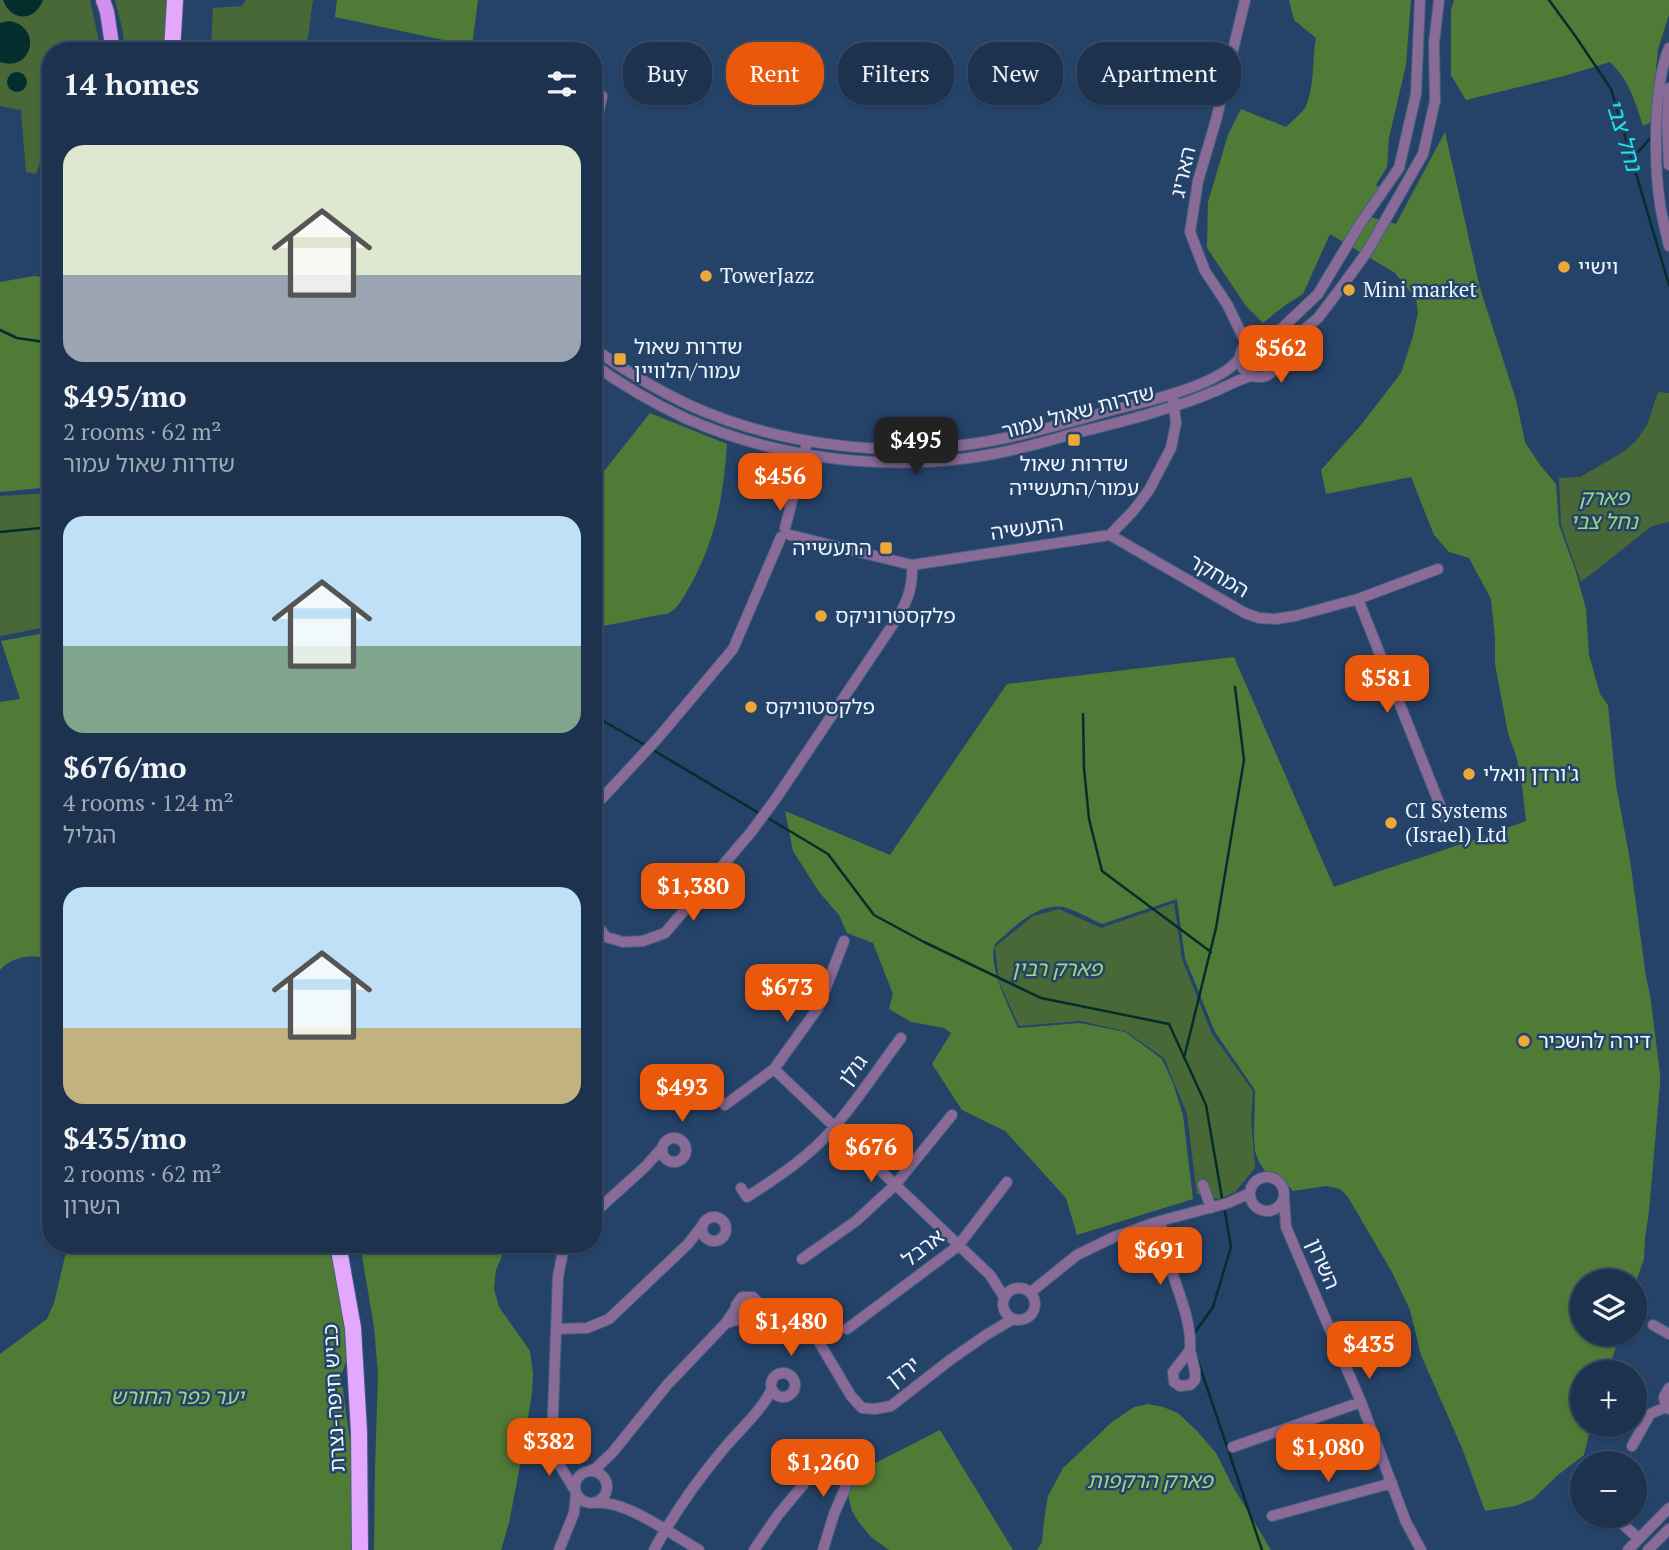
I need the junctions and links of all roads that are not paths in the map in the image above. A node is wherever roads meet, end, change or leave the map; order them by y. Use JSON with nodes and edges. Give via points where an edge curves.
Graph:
{"nodes":[{"id":1,"x":103,"y":0,"type":"edge"},
{"id":2,"x":175,"y":0,"type":"edge"},
{"id":3,"x":182,"y":0,"type":"edge"},
{"id":4,"x":1245,"y":0,"type":"edge"},
{"id":5,"x":1420,"y":0,"type":"edge"},
{"id":6,"x":1439,"y":0,"type":"edge"},
{"id":7,"x":112,"y":42,"type":"edge"},
{"id":8,"x":173,"y":42,"type":"edge"},
{"id":9,"x":180,"y":42,"type":"edge"},
{"id":10,"x":1669,"y":48,"type":"edge"},
{"id":11,"x":1669,"y":88,"type":"edge"},
{"id":12,"x":1669,"y":165,"type":"edge"},
{"id":13,"x":1669,"y":246,"type":"edge"},
{"id":14,"x":1265,"y":340,"type":"junction"},
{"id":15,"x":1246,"y":342,"type":"junction"},
{"id":16,"x":1277,"y":352,"type":"junction"},
{"id":17,"x":602,"y":354,"type":"edge"},
{"id":18,"x":1239,"y":359,"type":"junction"},
{"id":19,"x":602,"y":370,"type":"edge"},
{"id":20,"x":1252,"y":376,"type":"junction"},
{"id":21,"x":1171,"y":393,"type":"junction"},
{"id":22,"x":1174,"y":406,"type":"junction"},
{"id":23,"x":807,"y":440,"type":"junction"},
{"id":24,"x":805,"y":453,"type":"junction"},
{"id":25,"x":785,"y":534,"type":"junction"},
{"id":26,"x":1110,"y":536,"type":"junction"},
{"id":27,"x":912,"y":565,"type":"junction"},
{"id":28,"x":1438,"y":569,"type":"dead end"},
{"id":29,"x":1359,"y":599,"type":"junction"},
{"id":30,"x":602,"y":798,"type":"edge"},
{"id":31,"x":1446,"y":818,"type":"dead end"},
{"id":32,"x":602,"y":932,"type":"edge"},
{"id":33,"x":844,"y":941,"type":"dead end"},
{"id":34,"x":901,"y":1038,"type":"dead end"},
{"id":35,"x":774,"y":1069,"type":"junction"},
{"id":36,"x":725,"y":1105,"type":"dead end"},
{"id":37,"x":952,"y":1115,"type":"dead end"},
{"id":38,"x":835,"y":1127,"type":"junction"},
{"id":39,"x":662,"y":1148,"type":"junction"},
{"id":40,"x":667,"y":1160,"type":"junction"},
{"id":41,"x":645,"y":1167,"type":"junction"},
{"id":42,"x":1007,"y":1182,"type":"dead end"},
{"id":43,"x":895,"y":1185,"type":"junction"},
{"id":44,"x":1203,"y":1185,"type":"dead end"},
{"id":45,"x":741,"y":1188,"type":"dead end"},
{"id":46,"x":1250,"y":1193,"type":"junction"},
{"id":47,"x":1283,"y":1199,"type":"junction"},
{"id":48,"x":1228,"y":1203,"type":"junction"},
{"id":49,"x":602,"y":1206,"type":"edge"},
{"id":50,"x":1254,"y":1206,"type":"junction"},
{"id":51,"x":1211,"y":1208,"type":"junction"},
{"id":52,"x":1268,"y":1211,"type":"junction"},
{"id":53,"x":1160,"y":1221,"type":"junction"},
{"id":54,"x":702,"y":1226,"type":"junction"},
{"id":55,"x":1286,"y":1227,"type":"junction"},
{"id":56,"x":708,"y":1239,"type":"junction"},
{"id":57,"x":688,"y":1244,"type":"junction"},
{"id":58,"x":958,"y":1246,"type":"junction"},
{"id":59,"x":340,"y":1253,"type":"edge"},
{"id":60,"x":564,"y":1253,"type":"edge"},
{"id":61,"x":802,"y":1259,"type":"dead end"},
{"id":62,"x":990,"y":1275,"type":"junction"},
{"id":63,"x":1017,"y":1287,"type":"junction"},
{"id":64,"x":1031,"y":1292,"type":"junction"},
{"id":65,"x":1004,"y":1301,"type":"junction"},
{"id":66,"x":736,"y":1308,"type":"junction"},
{"id":67,"x":744,"y":1319,"type":"junction"},
{"id":68,"x":1013,"y":1319,"type":"junction"},
{"id":69,"x":725,"y":1324,"type":"junction"},
{"id":70,"x":1653,"y":1325,"type":"dead end"},
{"id":71,"x":556,"y":1329,"type":"junction"},
{"id":72,"x":847,"y":1329,"type":"dead end"},
{"id":73,"x":992,"y":1331,"type":"junction"},
{"id":74,"x":1669,"y":1334,"type":"edge"},
{"id":75,"x":820,"y":1342,"type":"dead end"},
{"id":76,"x":1190,"y":1350,"type":"dead end"},
{"id":77,"x":1669,"y":1388,"type":"edge"},
{"id":78,"x":772,"y":1389,"type":"junction"},
{"id":79,"x":783,"y":1396,"type":"junction"},
{"id":80,"x":1361,"y":1402,"type":"junction"},
{"id":81,"x":761,"y":1407,"type":"junction"},
{"id":82,"x":1668,"y":1408,"type":"edge"},
{"id":83,"x":1632,"y":1446,"type":"dead end"},
{"id":84,"x":1233,"y":1447,"type":"dead end"},
{"id":85,"x":614,"y":1451,"type":"junction"},
{"id":86,"x":555,"y":1455,"type":"junction"},
{"id":87,"x":858,"y":1459,"type":"dead end"},
{"id":88,"x":587,"y":1472,"type":"junction"},
{"id":89,"x":606,"y":1483,"type":"junction"},
{"id":90,"x":1392,"y":1483,"type":"junction"},
{"id":91,"x":803,"y":1485,"type":"dead end"},
{"id":92,"x":575,"y":1492,"type":"junction"},
{"id":93,"x":594,"y":1503,"type":"junction"},
{"id":94,"x":627,"y":1508,"type":"junction"},
{"id":95,"x":1669,"y":1508,"type":"edge"},
{"id":96,"x":1272,"y":1516,"type":"dead end"},
{"id":97,"x":1627,"y":1528,"type":"edge"},
{"id":98,"x":1669,"y":1529,"type":"edge"},
{"id":99,"x":665,"y":1530,"type":"junction"},
{"id":100,"x":566,"y":1534,"type":"junction"},
{"id":101,"x":1639,"y":1539,"type":"junction"},
{"id":102,"x":360,"y":1550,"type":"edge"},
{"id":103,"x":559,"y":1550,"type":"edge"},
{"id":104,"x":654,"y":1550,"type":"edge"},
{"id":105,"x":699,"y":1550,"type":"edge"},
{"id":106,"x":754,"y":1550,"type":"edge"},
{"id":107,"x":823,"y":1550,"type":"edge"},
{"id":108,"x":1421,"y":1550,"type":"edge"},
{"id":109,"x":1628,"y":1550,"type":"edge"},
{"id":110,"x":1648,"y":1550,"type":"edge"}],
"edges":[{"from":1,"to":7,"type":"main road"},
{"from":2,"to":8,"type":"highway"},
{"from":3,"to":9,"type":"highway"},
{"from":4,"to":15,"type":"street","name":"האריג","via":[[1198,181],[1190,232],[1205,271]]},
{"from":5,"to":14,"type":"street","via":[[1416,94],[1399,168],[1318,294]]},
{"from":6,"to":16,"type":"street","via":[[1435,101],[1423,154],[1367,252],[1318,318]]},
{"from":10,"to":13,"type":"street","via":[[1657,123],[1658,186]]},
{"from":11,"to":12,"type":"street"},
{"from":14,"to":15,"type":"street"},
{"from":14,"to":16,"type":"street"},
{"from":15,"to":18,"type":"street"},
{"from":16,"to":20,"type":"street","via":[[1273,370],[1262,377]]},
{"from":17,"to":23,"type":"street","name":"שדרות שאול עמור","via":[[691,406],[760,430]]},
{"from":18,"to":20,"type":"street"},
{"from":18,"to":21,"type":"street","name":"שדרות שאול עמור","via":[[1225,372]]},
{"from":19,"to":24,"type":"street","name":"שדרות שאול עמור","via":[[686,418],[756,443]]},
{"from":20,"to":22,"type":"street","name":"שדרות שאול עמור"},
{"from":21,"to":22,"type":"street"},
{"from":21,"to":23,"type":"street","name":"שדרות שאול עמור","via":[[990,441],[895,449]]},
{"from":22,"to":24,"type":"street","name":"שדרות שאול עמור","via":[[982,456],[895,462]]},
{"from":22,"to":26,"type":"street","via":[[1177,423],[1171,448],[1149,490]]},
{"from":23,"to":24,"type":"street"},
{"from":24,"to":25,"type":"street"},
{"from":25,"to":27,"type":"street","name":"התעשיה"},
{"from":25,"to":30,"type":"street","via":[[733,649]]},
{"from":26,"to":27,"type":"street","name":"התעשיה"},
{"from":26,"to":29,"type":"street","name":"המחקר","via":[[1259,618],[1275,619]]},
{"from":27,"to":32,"type":"street","via":[[910,594],[900,614],[752,831],[665,933],[623,942]]},
{"from":28,"to":29,"type":"street","name":"המחקר"},
{"from":29,"to":31,"type":"street"},
{"from":33,"to":35,"type":"street","via":[[818,1008]]},
{"from":34,"to":38,"type":"street","name":"גולן"},
{"from":35,"to":36,"type":"street"},
{"from":35,"to":38,"type":"street"},
{"from":37,"to":43,"type":"street"},
{"from":38,"to":43,"type":"street"},
{"from":38,"to":45,"type":"street","name":"גולן","via":[[786,1171],[747,1197]]},
{"from":39,"to":40,"type":"street"},
{"from":39,"to":40,"type":"street","via":[[672,1139],[685,1147],[682,1159]]},
{"from":39,"to":41,"type":"street"},
{"from":40,"to":41,"type":"street"},
{"from":41,"to":49,"type":"street"},
{"from":42,"to":58,"type":"street","name":"ארבל"},
{"from":43,"to":58,"type":"street"},
{"from":43,"to":61,"type":"street","via":[[856,1221]]},
{"from":44,"to":51,"type":"street"},
{"from":46,"to":47,"type":"street","via":[[1255,1181],[1265,1176],[1283,1187]]},
{"from":46,"to":48,"type":"street"},
{"from":46,"to":50,"type":"street"},
{"from":47,"to":52,"type":"street"},
{"from":47,"to":55,"type":"street","name":"השרון"},
{"from":48,"to":50,"type":"street"},
{"from":48,"to":51,"type":"street"},
{"from":50,"to":52,"type":"street"},
{"from":51,"to":53,"type":"street"},
{"from":52,"to":55,"type":"street","name":"השרון"},
{"from":53,"to":64,"type":"street","via":[[1077,1255]]},
{"from":53,"to":76,"type":"street"},
{"from":54,"to":56,"type":"street"},
{"from":54,"to":56,"type":"street","via":[[712,1217],[723,1222],[722,1237]]},
{"from":54,"to":57,"type":"street"},
{"from":55,"to":80,"type":"street","name":"השרון"},
{"from":56,"to":57,"type":"street"},
{"from":57,"to":71,"type":"street","via":[[609,1319],[587,1328]]},
{"from":58,"to":62,"type":"street"},
{"from":58,"to":72,"type":"street","name":"ארבל"},
{"from":59,"to":102,"type":"highway","name":"כביש חיפה-נצרת","via":[[353,1328]]},
{"from":60,"to":71,"type":"street"},
{"from":62,"to":63,"type":"street"},
{"from":62,"to":65,"type":"street"},
{"from":63,"to":64,"type":"street"},
{"from":63,"to":65,"type":"street"},
{"from":64,"to":68,"type":"street","via":[[1036,1301],[1032,1315]]},
{"from":65,"to":68,"type":"street","via":[[1007,1315]]},
{"from":65,"to":73,"type":"street"},
{"from":66,"to":67,"type":"street"},
{"from":66,"to":67,"type":"street","via":[[743,1297],[757,1301],[756,1316]]},
{"from":66,"to":69,"type":"street"},
{"from":67,"to":69,"type":"street"},
{"from":68,"to":73,"type":"street","name":"ירדן"},
{"from":69,"to":85,"type":"street","via":[[667,1385]]},
{"from":70,"to":74,"type":"street"},
{"from":71,"to":86,"type":"street"},
{"from":73,"to":75,"type":"street","name":"ירדן","via":[[891,1406],[874,1409],[862,1408],[851,1396]]},
{"from":77,"to":82,"type":"street","via":[[1664,1397]]},
{"from":78,"to":79,"type":"street"},
{"from":78,"to":79,"type":"street","via":[[778,1374],[791,1376],[795,1387]]},
{"from":78,"to":81,"type":"street"},
{"from":79,"to":81,"type":"street"},
{"from":80,"to":84,"type":"street"},
{"from":80,"to":90,"type":"street","name":"השרון"},
{"from":81,"to":99,"type":"street","via":[[713,1462]]},
{"from":82,"to":83,"type":"street","via":[[1650,1414]]},
{"from":85,"to":88,"type":"street"},
{"from":85,"to":89,"type":"street"},
{"from":86,"to":88,"type":"street","via":[[564,1467]]},
{"from":86,"to":92,"type":"street"},
{"from":87,"to":107,"type":"street"},
{"from":88,"to":89,"type":"street","via":[[598,1472]]},
{"from":88,"to":92,"type":"street","via":[[575,1481]]},
{"from":89,"to":93,"type":"street","via":[[605,1495]]},
{"from":89,"to":94,"type":"street"},
{"from":90,"to":96,"type":"street"},
{"from":90,"to":108,"type":"street","name":"השרון"},
{"from":91,"to":106,"type":"street"},
{"from":92,"to":93,"type":"street","via":[[581,1501]]},
{"from":92,"to":100,"type":"street"},
{"from":93,"to":94,"type":"street"},
{"from":93,"to":100,"type":"street","via":[[583,1508]]},
{"from":94,"to":99,"type":"street"},
{"from":95,"to":101,"type":"street"},
{"from":97,"to":101,"type":"street"},
{"from":98,"to":110,"type":"street"},
{"from":99,"to":104,"type":"street"},
{"from":99,"to":105,"type":"street"},
{"from":100,"to":103,"type":"street"},
{"from":101,"to":109,"type":"street"}]}
